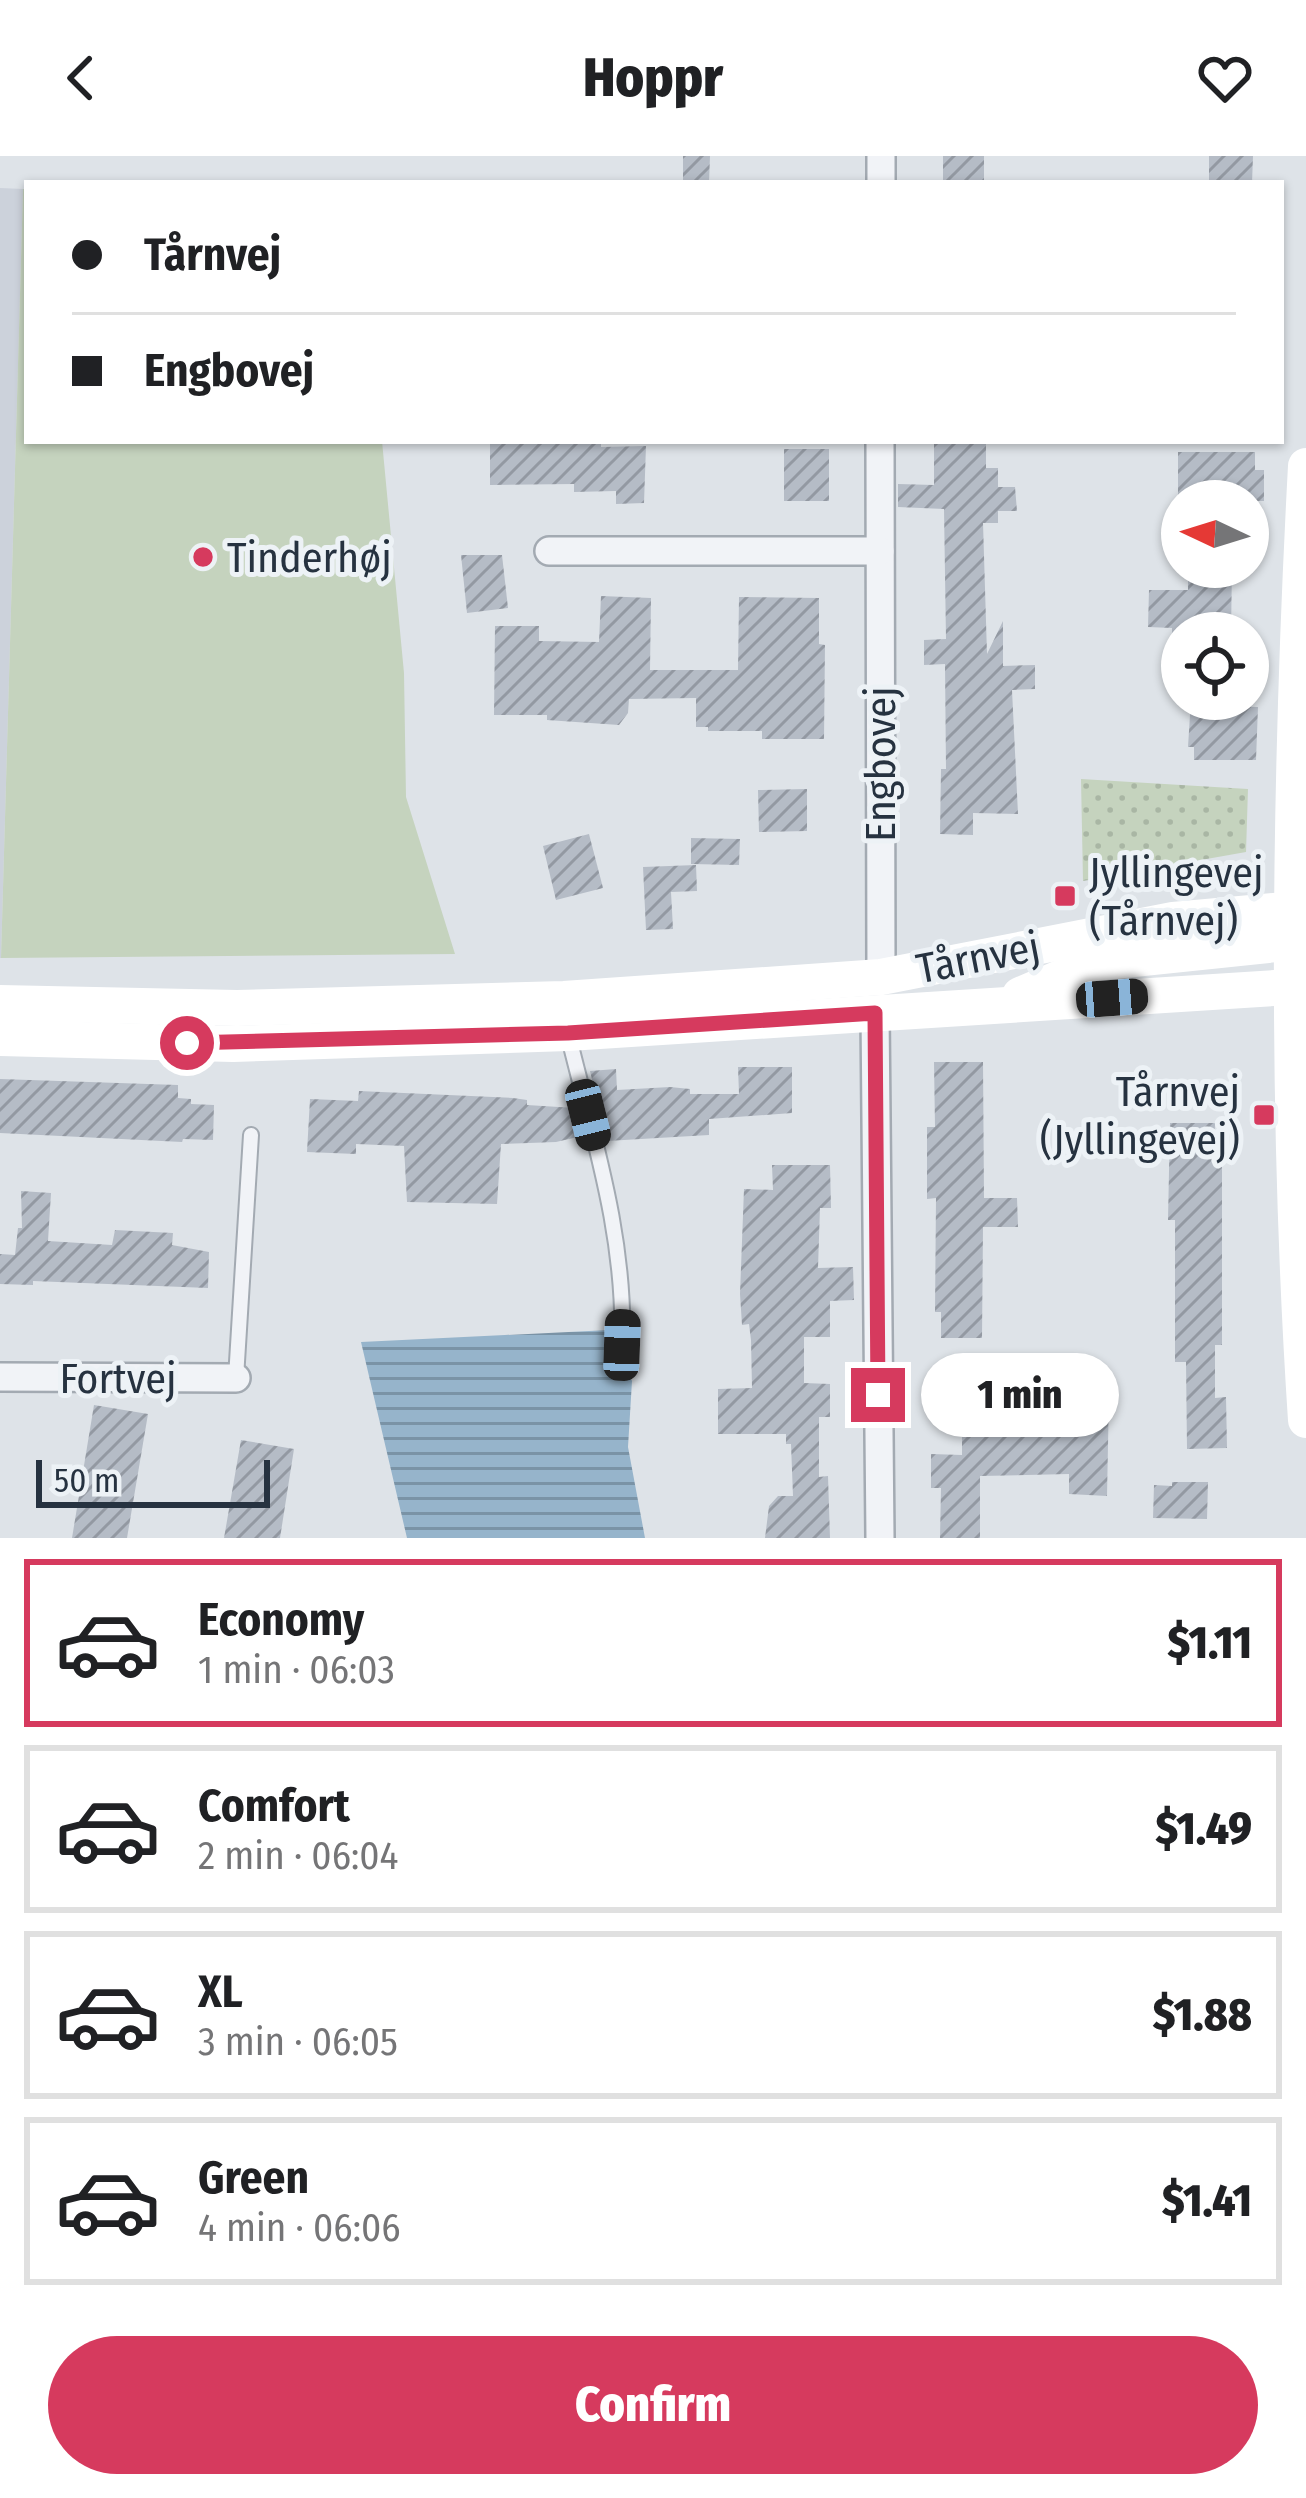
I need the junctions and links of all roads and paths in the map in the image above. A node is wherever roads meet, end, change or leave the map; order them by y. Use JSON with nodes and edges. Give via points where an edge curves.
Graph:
{"nodes":[{"id":1,"x":880,"y":444,"type":"edge"},
{"id":2,"x":1306,"y":466,"type":"edge"},
{"id":3,"x":549,"y":551,"type":"dead end"},
{"id":4,"x":880,"y":551,"type":"junction"},
{"id":5,"x":1300,"y":925,"type":"edge"},
{"id":6,"x":1299,"y":986,"type":"edge"},
{"id":7,"x":878,"y":995,"type":"junction"},
{"id":8,"x":0,"y":1003,"type":"edge"},
{"id":9,"x":995,"y":1006,"type":"junction"},
{"id":10,"x":568,"y":1033,"type":"junction"},
{"id":11,"x":0,"y":1038,"type":"edge"},
{"id":12,"x":251,"y":1136,"type":"dead end"},
{"id":13,"x":622,"y":1345,"type":"dead end"},
{"id":14,"x":0,"y":1377,"type":"edge"},
{"id":15,"x":236,"y":1378,"type":"joint"},
{"id":16,"x":1306,"y":1420,"type":"edge"},
{"id":17,"x":880,"y":1538,"type":"edge"}],
"edges":[{"from":1,"to":4,"type":"street","name":"Engbovej"},
{"from":2,"to":5,"type":"street","via":[[1298,614]]},
{"from":3,"to":4,"type":"street"},
{"from":4,"to":7,"type":"street","name":"Engbovej"},
{"from":5,"to":6,"type":"street"},
{"from":5,"to":7,"type":"street","name":"Tårnvej","via":[[1173,920]]},
{"from":5,"to":9,"type":"street","via":[[1095,963]]},
{"from":6,"to":9,"type":"street","name":"Tårnvej"},
{"from":6,"to":16,"type":"street"},
{"from":7,"to":8,"type":"street","name":"Tårnvej","via":[[284,1007]]},
{"from":7,"to":9,"type":"street","name":"Tårnvej"},
{"from":7,"to":10,"type":"street","name":"Tårnvej"},
{"from":7,"to":17,"type":"street","name":"Engbovej"},
{"from":10,"to":11,"type":"street","name":"Tårnvej","via":[[233,1044]]},
{"from":10,"to":13,"type":"lane","via":[[618,1238]]},
{"from":12,"to":15,"type":"lane"},
{"from":14,"to":15,"type":"street","name":"Fortvej"}]}
